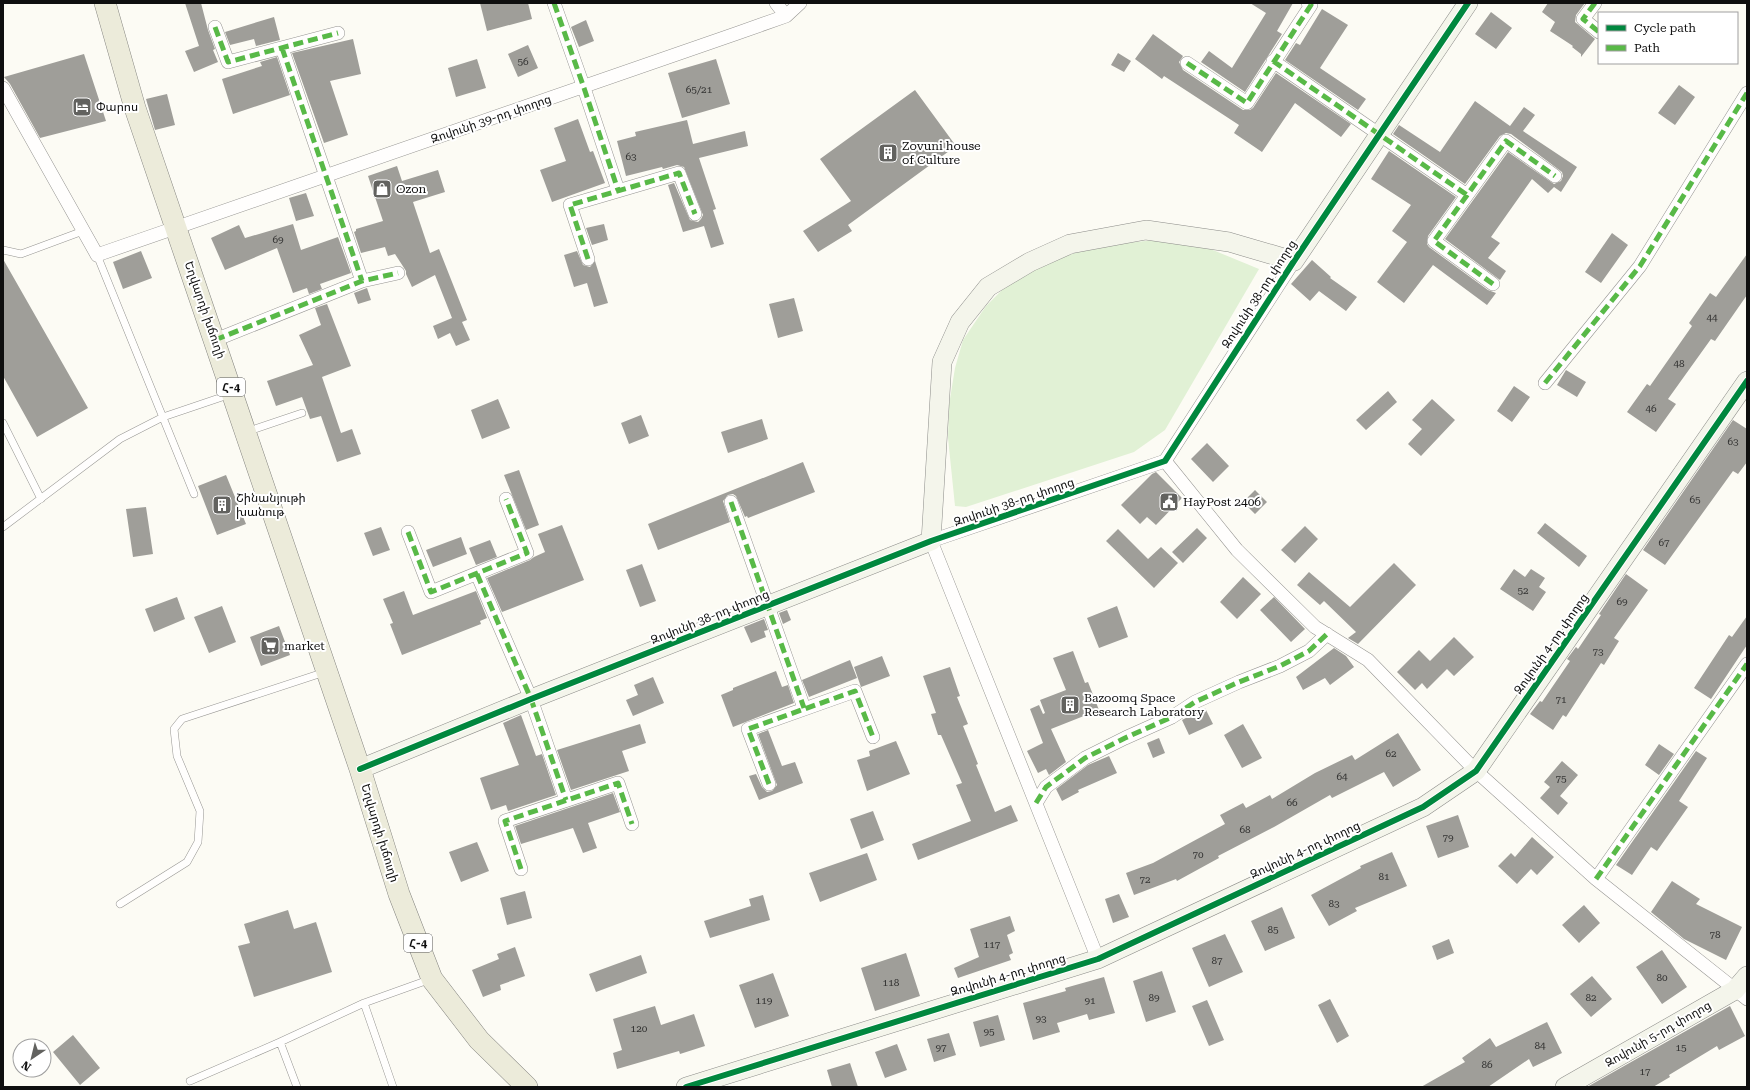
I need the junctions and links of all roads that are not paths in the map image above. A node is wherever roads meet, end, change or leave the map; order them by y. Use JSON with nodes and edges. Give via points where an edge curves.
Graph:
{"nodes":[{"id":1,"x":105,"y":3,"type":"edge"},
{"id":2,"x":554,"y":3,"type":"edge"},
{"id":3,"x":776,"y":3,"type":"edge"},
{"id":4,"x":800,"y":3,"type":"edge"},
{"id":5,"x":1308,"y":3,"type":"edge"},
{"id":6,"x":1468,"y":3,"type":"edge"},
{"id":7,"x":1595,"y":3,"type":"edge"},
{"id":8,"x":786,"y":16,"type":"junction"},
{"id":9,"x":215,"y":27,"type":"dead end"},
{"id":10,"x":1598,"y":31,"type":"edge"},
{"id":11,"x":338,"y":33,"type":"dead end"},
{"id":12,"x":282,"y":48,"type":"junction"},
{"id":13,"x":1273,"y":62,"type":"junction"},
{"id":14,"x":1187,"y":63,"type":"dead end"},
{"id":15,"x":3,"y":88,"type":"edge"},
{"id":16,"x":584,"y":88,"type":"junction"},
{"id":17,"x":1747,"y":93,"type":"edge"},
{"id":18,"x":1379,"y":134,"type":"junction"},
{"id":19,"x":325,"y":175,"type":"junction"},
{"id":20,"x":1554,"y":176,"type":"dead end"},
{"id":21,"x":618,"y":190,"type":"junction"},
{"id":22,"x":1466,"y":195,"type":"junction"},
{"id":23,"x":695,"y":214,"type":"dead end"},
{"id":24,"x":177,"y":227,"type":"junction"},
{"id":25,"x":83,"y":231,"type":"junction"},
{"id":26,"x":3,"y":250,"type":"edge"},
{"id":27,"x":97,"y":255,"type":"junction"},
{"id":28,"x":588,"y":259,"type":"dead end"},
{"id":29,"x":1294,"y":261,"type":"junction"},
{"id":30,"x":398,"y":273,"type":"dead end"},
{"id":31,"x":362,"y":281,"type":"junction"},
{"id":32,"x":1493,"y":284,"type":"dead end"},
{"id":33,"x":215,"y":340,"type":"junction"},
{"id":34,"x":1747,"y":381,"type":"edge"},
{"id":35,"x":1545,"y":383,"type":"dead end"},
{"id":36,"x":233,"y":393,"type":"junction"},
{"id":37,"x":302,"y":413,"type":"dead end"},
{"id":38,"x":163,"y":417,"type":"junction"},
{"id":39,"x":3,"y":423,"type":"edge"},
{"id":40,"x":246,"y":432,"type":"junction"},
{"id":41,"x":1165,"y":461,"type":"junction"},
{"id":42,"x":194,"y":494,"type":"dead end"},
{"id":43,"x":41,"y":498,"type":"junction"},
{"id":44,"x":506,"y":499,"type":"dead end"},
{"id":45,"x":731,"y":502,"type":"dead end"},
{"id":46,"x":3,"y":527,"type":"edge"},
{"id":47,"x":408,"y":532,"type":"dead end"},
{"id":48,"x":931,"y":541,"type":"junction"},
{"id":49,"x":477,"y":574,"type":"junction"},
{"id":50,"x":768,"y":606,"type":"junction"},
{"id":51,"x":1327,"y":634,"type":"junction"},
{"id":52,"x":1747,"y":664,"type":"edge"},
{"id":53,"x":327,"y":672,"type":"junction"},
{"id":54,"x":531,"y":699,"type":"junction"},
{"id":55,"x":804,"y":708,"type":"junction"},
{"id":56,"x":873,"y":737,"type":"dead end"},
{"id":57,"x":360,"y":769,"type":"junction"},
{"id":58,"x":1476,"y":771,"type":"junction"},
{"id":59,"x":769,"y":784,"type":"dead end"},
{"id":60,"x":566,"y":800,"type":"junction"},
{"id":61,"x":1036,"y":803,"type":"junction"},
{"id":62,"x":632,"y":824,"type":"dead end"},
{"id":63,"x":521,"y":869,"type":"dead end"},
{"id":64,"x":1596,"y":879,"type":"junction"},
{"id":65,"x":120,"y":904,"type":"dead end"},
{"id":66,"x":1098,"y":958,"type":"junction"},
{"id":67,"x":432,"y":979,"type":"junction"},
{"id":68,"x":1743,"y":988,"type":"edge"},
{"id":69,"x":364,"y":1003,"type":"junction"},
{"id":70,"x":280,"y":1042,"type":"junction"},
{"id":71,"x":190,"y":1081,"type":"dead end"},
{"id":72,"x":297,"y":1087,"type":"edge"},
{"id":73,"x":393,"y":1087,"type":"edge"},
{"id":74,"x":527,"y":1087,"type":"edge"},
{"id":75,"x":686,"y":1087,"type":"edge"},
{"id":76,"x":1565,"y":1087,"type":"edge"}],
"edges":[{"from":1,"to":24,"type":"main road","name":"Եղվարդի խճուղի","number":"Հ-4","via":[[135,108]]},
{"from":2,"to":16,"type":"street"},
{"from":3,"to":8,"type":"street"},
{"from":4,"to":8,"type":"street","name":"Զովունի 39-րդ փողոց"},
{"from":5,"to":13,"type":"street","via":[[1311,5]]},
{"from":6,"to":18,"type":"street","name":"Զովունի 38-րդ փողոց"},
{"from":7,"to":10,"type":"street","via":[[1583,19]]},
{"from":8,"to":16,"type":"street","name":"Զովունի 39-րդ փողոց"},
{"from":9,"to":12,"type":"street","via":[[228,62]]},
{"from":11,"to":12,"type":"street"},
{"from":12,"to":19,"type":"street"},
{"from":13,"to":14,"type":"street","via":[[1247,103]]},
{"from":13,"to":18,"type":"street"},
{"from":15,"to":25,"type":"street"},
{"from":16,"to":19,"type":"street","name":"Զովունի 39-րդ փողոց"},
{"from":16,"to":21,"type":"street"},
{"from":17,"to":35,"type":"street","via":[[1640,266]]},
{"from":18,"to":22,"type":"street"},
{"from":18,"to":29,"type":"street","name":"Զովունի 38-րդ փողոց"},
{"from":19,"to":24,"type":"street","name":"Զովունի 39-րդ փողոց"},
{"from":19,"to":31,"type":"street"},
{"from":20,"to":22,"type":"street","via":[[1506,141]]},
{"from":21,"to":23,"type":"street","via":[[679,173]]},
{"from":21,"to":28,"type":"street","via":[[570,204]]},
{"from":22,"to":32,"type":"street","via":[[1434,241]]},
{"from":24,"to":27,"type":"street","name":"Զովունի 39-րդ փողոց"},
{"from":24,"to":33,"type":"main road","name":"Եղվարդի խճուղի","number":"Հ-4"},
{"from":25,"to":26,"type":"lane","via":[[20,254]]},
{"from":25,"to":27,"type":"street"},
{"from":27,"to":38,"type":"lane"},
{"from":29,"to":41,"type":"street","name":"Զովունի 38-րդ փողոց"},
{"from":29,"to":48,"type":"street","via":[[1230,242],[1146,230],[1070,244],[1030,262],[988,287],[960,322],[942,362]]},
{"from":30,"to":31,"type":"street"},
{"from":31,"to":33,"type":"street"},
{"from":33,"to":36,"type":"main road","name":"Եղվարդի խճուղի","number":"Հ-4"},
{"from":34,"to":58,"type":"street","name":"Զովունի 4-րդ փողոց"},
{"from":36,"to":38,"type":"lane"},
{"from":36,"to":40,"type":"main road","name":"Եղվարդի խճուղի","number":"Հ-4"},
{"from":37,"to":40,"type":"lane"},
{"from":38,"to":42,"type":"lane"},
{"from":38,"to":43,"type":"lane","via":[[120,438]]},
{"from":39,"to":43,"type":"lane"},
{"from":40,"to":53,"type":"main road","name":"Եղվարդի խճուղի","number":"Հ-4"},
{"from":41,"to":48,"type":"street","name":"Զովունի 38-րդ փողոց"},
{"from":41,"to":51,"type":"street","via":[[1237,550],[1316,627]]},
{"from":43,"to":46,"type":"lane"},
{"from":44,"to":49,"type":"street","via":[[527,553]]},
{"from":45,"to":50,"type":"street"},
{"from":47,"to":49,"type":"street","via":[[431,592]]},
{"from":48,"to":50,"type":"street","name":"Զովունի 38-րդ փողոց"},
{"from":48,"to":61,"type":"street"},
{"from":49,"to":54,"type":"street"},
{"from":50,"to":54,"type":"street","name":"Զովունի 38-րդ փողոց"},
{"from":50,"to":55,"type":"street"},
{"from":51,"to":58,"type":"street","via":[[1368,660]]},
{"from":51,"to":61,"type":"street","via":[[1309,651],[1280,666],[1195,702],[1172,718],[1085,758],[1046,786]]},
{"from":52,"to":64,"type":"street"},
{"from":53,"to":57,"type":"main road","name":"Եղվարդի խճուղի","number":"Հ-4"},
{"from":53,"to":65,"type":"lane","via":[[182,719],[174,729],[177,756],[200,811],[198,842],[187,862]]},
{"from":54,"to":57,"type":"street","name":"Զովունի 38-րդ փողոց"},
{"from":54,"to":60,"type":"street"},
{"from":55,"to":56,"type":"street","via":[[855,691]]},
{"from":55,"to":59,"type":"street","via":[[748,729]]},
{"from":57,"to":67,"type":"main road","name":"Եղվարդի խճուղի","number":"Հ-4","via":[[400,894]]},
{"from":58,"to":64,"type":"street"},
{"from":58,"to":66,"type":"street","name":"Զովունի 4-րդ փողոց","via":[[1423,807]]},
{"from":60,"to":62,"type":"street","via":[[618,783]]},
{"from":60,"to":63,"type":"street","via":[[505,821]]},
{"from":61,"to":66,"type":"street"},
{"from":64,"to":68,"type":"street"},
{"from":66,"to":75,"type":"street","name":"Զովունի 4-րդ փողոց"},
{"from":67,"to":69,"type":"lane"},
{"from":67,"to":74,"type":"main road","name":"Եղվարդի խճուղի","number":"Հ-4","via":[[479,1040]]},
{"from":68,"to":76,"type":"street","name":"Զովունի 5-րդ փողոց"},
{"from":69,"to":70,"type":"lane"},
{"from":69,"to":73,"type":"lane"},
{"from":70,"to":71,"type":"lane"},
{"from":70,"to":72,"type":"lane"}]}
